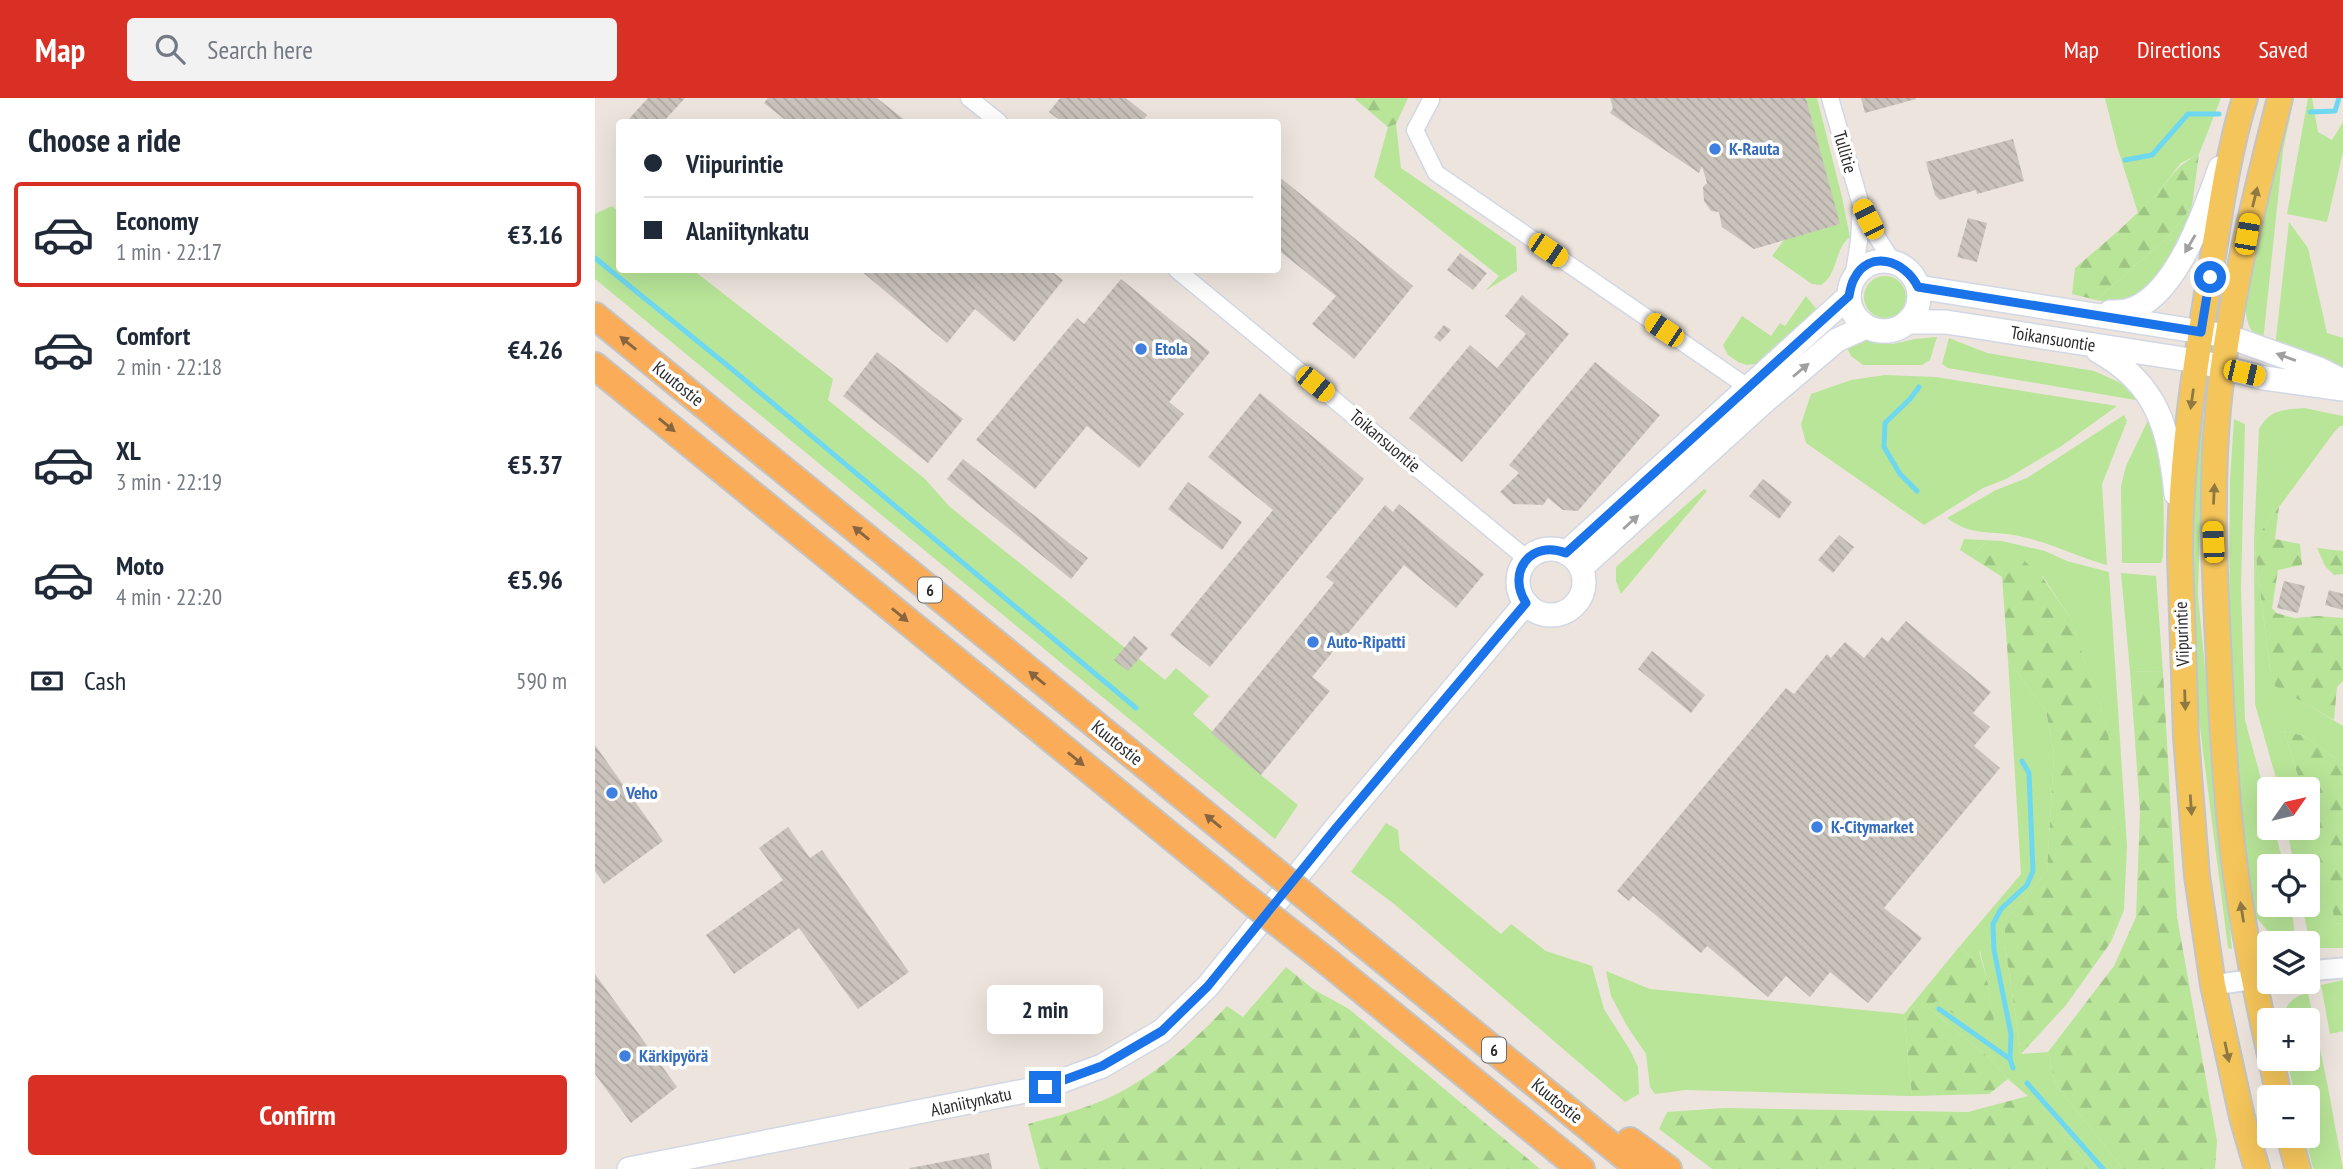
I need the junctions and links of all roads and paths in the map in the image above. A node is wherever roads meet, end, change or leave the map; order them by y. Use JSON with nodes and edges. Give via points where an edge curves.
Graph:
{"nodes":[{"id":1,"x":969,"y":98,"type":"edge"},
{"id":2,"x":1830,"y":98,"type":"edge"},
{"id":3,"x":2280,"y":98,"type":"edge"},
{"id":4,"x":1431,"y":100,"type":"dead end"},
{"id":5,"x":2242,"y":105,"type":"edge"},
{"id":6,"x":995,"y":119,"type":"edge"},
{"id":7,"x":1861,"y":205,"type":"junction"},
{"id":8,"x":1893,"y":262,"type":"junction"},
{"id":9,"x":1181,"y":273,"type":"edge"},
{"id":10,"x":1851,"y":287,"type":"junction"},
{"id":11,"x":1918,"y":287,"type":"junction"},
{"id":12,"x":2090,"y":314,"type":"junction"},
{"id":13,"x":595,"y":316,"type":"edge"},
{"id":14,"x":1908,"y":322,"type":"junction"},
{"id":15,"x":1866,"y":327,"type":"junction"},
{"id":16,"x":2201,"y":332,"type":"junction"},
{"id":17,"x":2227,"y":336,"type":"junction"},
{"id":18,"x":2082,"y":343,"type":"junction"},
{"id":19,"x":2197,"y":361,"type":"junction"},
{"id":20,"x":595,"y":366,"type":"edge"},
{"id":21,"x":2223,"y":368,"type":"junction"},
{"id":22,"x":2343,"y":381,"type":"edge"},
{"id":23,"x":1749,"y":388,"type":"junction"},
{"id":24,"x":2343,"y":389,"type":"edge"},
{"id":25,"x":2180,"y":527,"type":"junction"},
{"id":26,"x":1527,"y":559,"type":"junction"},
{"id":27,"x":1573,"y":560,"type":"junction"},
{"id":28,"x":1526,"y":603,"type":"junction"},
{"id":29,"x":1374,"y":952,"type":"junction"},
{"id":30,"x":2257,"y":960,"type":"edge"},
{"id":31,"x":2343,"y":968,"type":"edge"},
{"id":32,"x":2320,"y":970,"type":"edge"},
{"id":33,"x":2257,"y":979,"type":"edge"},
{"id":34,"x":1353,"y":982,"type":"junction"},
{"id":35,"x":2213,"y":985,"type":"junction"},
{"id":36,"x":2292,"y":1148,"type":"edge"},
{"id":37,"x":629,"y":1169,"type":"edge"},
{"id":38,"x":1564,"y":1169,"type":"edge"},
{"id":39,"x":1581,"y":1169,"type":"edge"},
{"id":40,"x":1640,"y":1169,"type":"edge"},
{"id":41,"x":1668,"y":1169,"type":"edge"},
{"id":42,"x":2257,"y":1169,"type":"edge"},
{"id":43,"x":2298,"y":1169,"type":"edge"}],
"edges":[{"from":1,"to":6,"type":"street"},
{"from":2,"to":7,"type":"street","name":"Tullitie"},
{"from":17,"to":3,"type":"main road","name":"Viipurintie","one_way":true},
{"from":4,"to":23,"type":"street","via":[[1415,130],[1436,173]]},
{"from":5,"to":12,"type":"main road","one_way":true,"via":[[2196,233],[2176,268],[2141,305]]},
{"from":5,"to":16,"type":"main road","name":"Viipurintie"},
{"from":7,"to":8,"type":"street","name":"Tullitie"},
{"from":7,"to":10,"type":"street","name":"Tullitie"},
{"from":8,"to":10,"type":"main road","via":[[1871,264],[1861,270]]},
{"from":8,"to":11,"type":"main road","via":[[1913,276]]},
{"from":9,"to":26,"type":"street","name":"Toikansuontie"},
{"from":10,"to":15,"type":"main road","via":[[1853,313]]},
{"from":10,"to":23,"type":"main road"},
{"from":11,"to":12,"type":"main road","name":"Toikansuontie"},
{"from":11,"to":14,"type":"main road","via":[[1918,306]]},
{"from":12,"to":16,"type":"main road","name":"Toikansuontie"},
{"from":29,"to":13,"type":"highway","name":"Kuutostie","number":"6","one_way":true,"bridge":true},
{"from":14,"to":15,"type":"main road","via":[[1888,331]]},
{"from":14,"to":18,"type":"main road","name":"Toikansuontie","via":[[1946,322]]},
{"from":27,"to":15,"type":"main road","one_way":true,"via":[[1837,340]]},
{"from":16,"to":17,"type":"main road","name":"Toikansuontie"},
{"from":16,"to":19,"type":"main road","name":"Viipurintie"},
{"from":17,"to":21,"type":"main road","name":"Viipurintie"},
{"from":22,"to":17,"type":"main road","name":"Toikansuontie","one_way":true},
{"from":18,"to":19,"type":"main road","name":"Toikansuontie"},
{"from":18,"to":25,"type":"main road","via":[[2120,364],[2155,403],[2168,443]]},
{"from":19,"to":21,"type":"main road","name":"Toikansuontie"},
{"from":19,"to":25,"type":"main road","name":"Viipurintie","one_way":true},
{"from":20,"to":34,"type":"highway","name":"Kuutostie","number":"6","one_way":true,"bridge":true},
{"from":21,"to":24,"type":"main road","name":"Toikansuontie"},
{"from":30,"to":21,"type":"main road","name":"Viipurintie","one_way":true,"via":[[2233,853],[2220,680],[2212,519]]},
{"from":23,"to":27,"type":"main road"},
{"from":25,"to":35,"type":"main road","name":"Viipurintie","one_way":true,"via":[[2186,737],[2197,876]]},
{"from":26,"to":27,"type":"main road","via":[[1542,550],[1558,550]]},
{"from":26,"to":28,"type":"main road","via":[[1518,576]]},
{"from":27,"to":28,"type":"main road","via":[[1583,576],[1582,591],[1569,610],[1551,615]]},
{"from":28,"to":37,"type":"main road","name":"Alaniitynkatu","via":[[1208,986],[1162,1031],[1102,1066],[1045,1087]]},
{"from":29,"to":40,"type":"highway","name":"Kuutostie","number":"6"},
{"from":29,"to":41,"type":"highway"},
{"from":31,"to":32,"type":"street"},
{"from":33,"to":35,"type":"street"},
{"from":34,"to":38,"type":"highway"},
{"from":34,"to":39,"type":"highway","name":"Kuutostie","number":"6"},
{"from":35,"to":42,"type":"main road","name":"Viipurintie","one_way":true},
{"from":36,"to":43,"type":"main road"}]}
